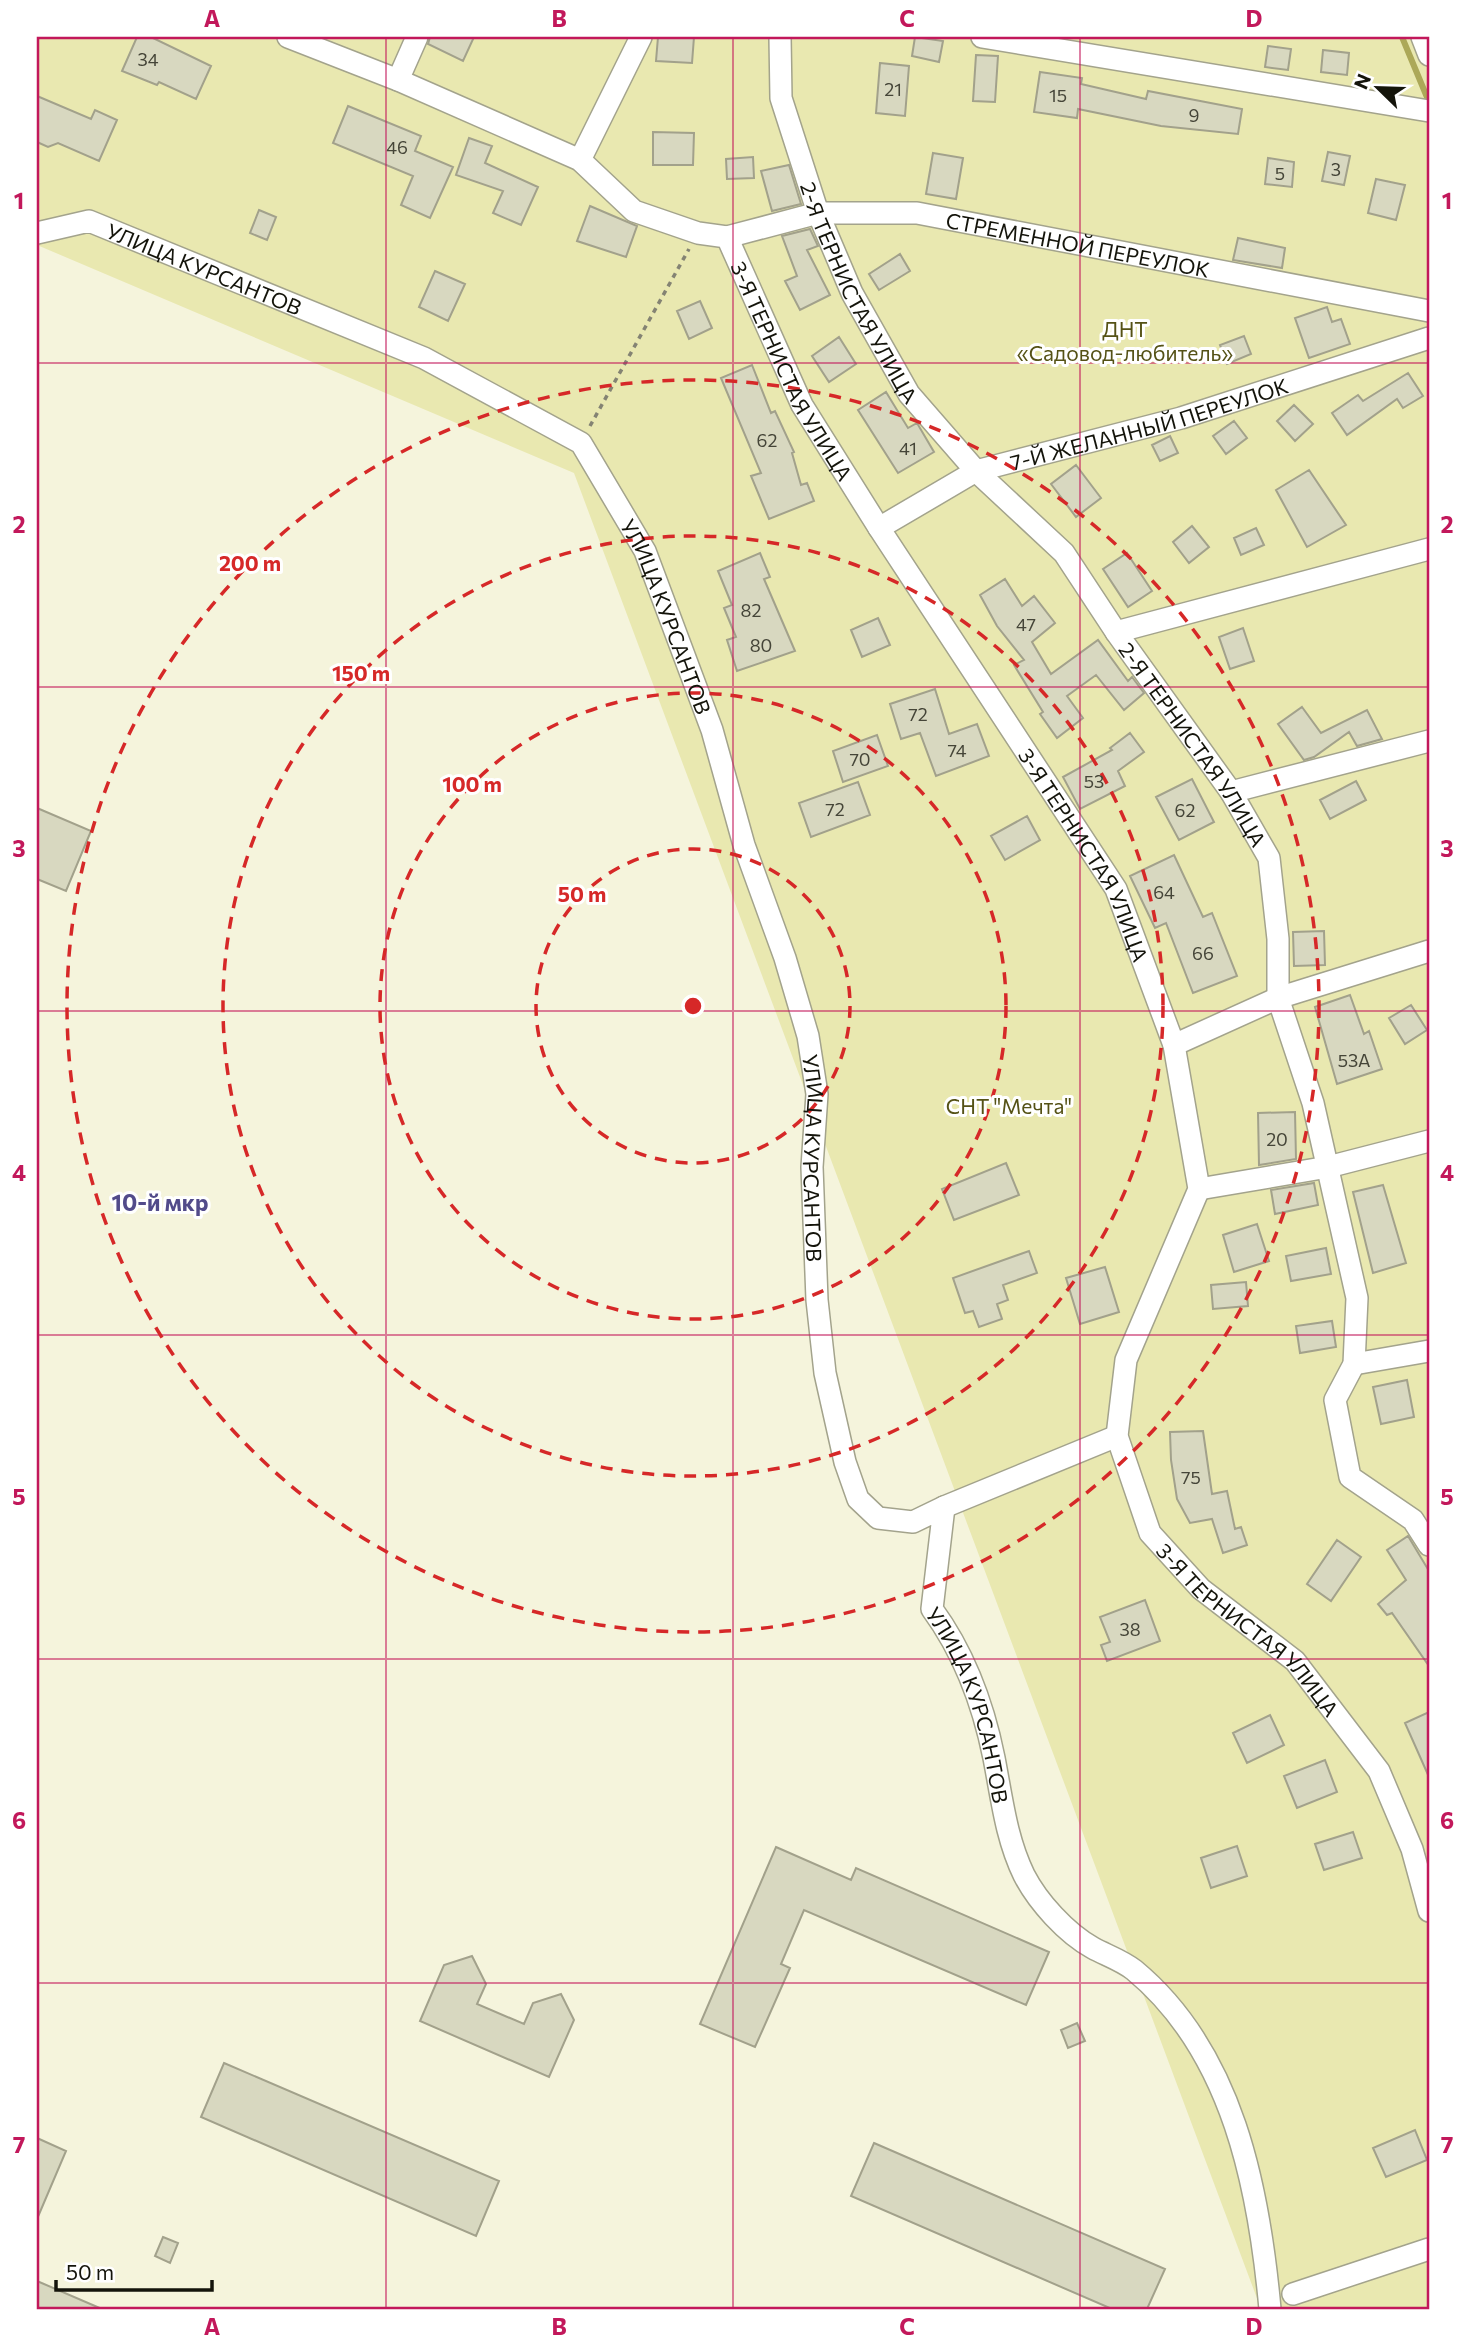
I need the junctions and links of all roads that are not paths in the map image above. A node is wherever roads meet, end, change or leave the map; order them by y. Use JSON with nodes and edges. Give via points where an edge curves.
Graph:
{"nodes":[{"id":1,"x":289,"y":37,"type":"edge"},
{"id":2,"x":417,"y":37,"type":"edge"},
{"id":3,"x":641,"y":37,"type":"edge"},
{"id":4,"x":780,"y":37,"type":"edge"},
{"id":5,"x":982,"y":37,"type":"edge"},
{"id":6,"x":1422,"y":37,"type":"edge"},
{"id":7,"x":1429,"y":55,"type":"edge"},
{"id":8,"x":398,"y":80,"type":"junction"},
{"id":9,"x":1429,"y":111,"type":"edge"},
{"id":10,"x":580,"y":160,"type":"junction"},
{"id":11,"x":818,"y":213,"type":"junction"},
{"id":12,"x":37,"y":233,"type":"edge"},
{"id":13,"x":727,"y":237,"type":"junction"},
{"id":14,"x":1429,"y":311,"type":"edge"},
{"id":15,"x":1429,"y":338,"type":"edge"},
{"id":16,"x":976,"y":471,"type":"junction"},
{"id":17,"x":879,"y":528,"type":"junction"},
{"id":18,"x":1429,"y":549,"type":"edge"},
{"id":19,"x":1116,"y":632,"type":"junction"},
{"id":20,"x":1429,"y":741,"type":"edge"},
{"id":21,"x":1231,"y":792,"type":"junction"},
{"id":22,"x":1429,"y":951,"type":"edge"},
{"id":23,"x":1278,"y":998,"type":"junction"},
{"id":24,"x":1174,"y":1045,"type":"junction"},
{"id":25,"x":1429,"y":1141,"type":"edge"},
{"id":26,"x":1328,"y":1167,"type":"junction"},
{"id":27,"x":1199,"y":1189,"type":"junction"},
{"id":28,"x":1429,"y":1351,"type":"edge"},
{"id":29,"x":1354,"y":1364,"type":"junction"},
{"id":30,"x":1117,"y":1436,"type":"junction"},
{"id":31,"x":944,"y":1507,"type":"junction"},
{"id":32,"x":1429,"y":1545,"type":"edge"},
{"id":33,"x":1420,"y":1847,"type":"edge"},
{"id":34,"x":1429,"y":1911,"type":"edge"},
{"id":35,"x":1429,"y":2249,"type":"edge"},
{"id":36,"x":1293,"y":2294,"type":"dead end"},
{"id":37,"x":1270,"y":2309,"type":"edge"}],
"edges":[{"from":1,"to":8,"type":"street","name":"3-Я ТЕРНИСТАЯ УЛИЦА"},
{"from":2,"to":8,"type":"street"},
{"from":3,"to":10,"type":"street"},
{"from":4,"to":11,"type":"street","name":"2-Я ТЕРНИСТАЯ УЛИЦА","via":[[781,98]]},
{"from":5,"to":9,"type":"street"},
{"from":6,"to":7,"type":"street"},
{"from":8,"to":10,"type":"street","name":"3-Я ТЕРНИСТАЯ УЛИЦА"},
{"from":10,"to":13,"type":"street","name":"3-Я ТЕРНИСТАЯ УЛИЦА","via":[[634,211],[698,233]]},
{"from":11,"to":13,"type":"street","name":"СТРЕМЕННОЙ ПЕРЕУЛОК"},
{"from":11,"to":14,"type":"street","name":"СТРЕМЕННОЙ ПЕРЕУЛОК","via":[[917,213]]},
{"from":11,"to":16,"type":"street","name":"2-Я ТЕРНИСТАЯ УЛИЦА","via":[[852,293],[909,394]]},
{"from":12,"to":31,"type":"street","name":"УЛИЦА КУРСАНТОВ","via":[[89,221],[424,358],[580,443],[645,551],[712,730],[744,845],[808,1036],[817,1094],[812,1167],[817,1300],[825,1373],[845,1462],[858,1499],[878,1518],[913,1522]]},
{"from":13,"to":17,"type":"street","name":"3-Я ТЕРНИСТАЯ УЛИЦА","via":[[802,405]]},
{"from":15,"to":16,"type":"street","name":"7-Й ЖЕЛАННЫЙ ПЕРЕУЛОК","via":[[1181,418]]},
{"from":16,"to":17,"type":"street","name":"7-Й ЖЕЛАННЫЙ ПЕРЕУЛОК"},
{"from":16,"to":19,"type":"street","name":"2-Я ТЕРНИСТАЯ УЛИЦА","via":[[1064,553]]},
{"from":17,"to":24,"type":"street","name":"3-Я ТЕРНИСТАЯ УЛИЦА","via":[[1116,889]]},
{"from":18,"to":19,"type":"street"},
{"from":19,"to":21,"type":"street","name":"2-Я ТЕРНИСТАЯ УЛИЦА"},
{"from":20,"to":21,"type":"street"},
{"from":21,"to":23,"type":"street","name":"2-Я ТЕРНИСТАЯ УЛИЦА","via":[[1269,858],[1278,939]]},
{"from":22,"to":23,"type":"street"},
{"from":23,"to":24,"type":"street"},
{"from":23,"to":26,"type":"street","name":"2-Я ТЕРНИСТАЯ УЛИЦА","via":[[1313,1103]]},
{"from":24,"to":27,"type":"street","name":"3-Я ТЕРНИСТАЯ УЛИЦА"},
{"from":25,"to":26,"type":"street"},
{"from":26,"to":27,"type":"street"},
{"from":26,"to":29,"type":"street","name":"2-Я ТЕРНИСТАЯ УЛИЦА","via":[[1357,1298]]},
{"from":27,"to":30,"type":"street","name":"3-Я ТЕРНИСТАЯ УЛИЦА","via":[[1126,1360]]},
{"from":28,"to":29,"type":"street"},
{"from":29,"to":32,"type":"street","name":"2-Я ТЕРНИСТАЯ УЛИЦА","via":[[1335,1400],[1350,1477],[1413,1520]]},
{"from":30,"to":31,"type":"street"},
{"from":30,"to":33,"type":"street","name":"3-Я ТЕРНИСТАЯ УЛИЦА","via":[[1150,1533],[1201,1589],[1295,1661],[1379,1771]]},
{"from":31,"to":37,"type":"street","name":"УЛИЦА КУРСАНТОВ","via":[[932,1609],[953,1639],[975,1685],[1006,1826],[1025,1877],[1053,1915],[1089,1946],[1132,1968],[1178,2011],[1229,2105],[1247,2161],[1259,2210]]},
{"from":33,"to":34,"type":"street","name":"3-Я ТЕРНИСТАЯ УЛИЦА"},
{"from":35,"to":36,"type":"street"}]}
